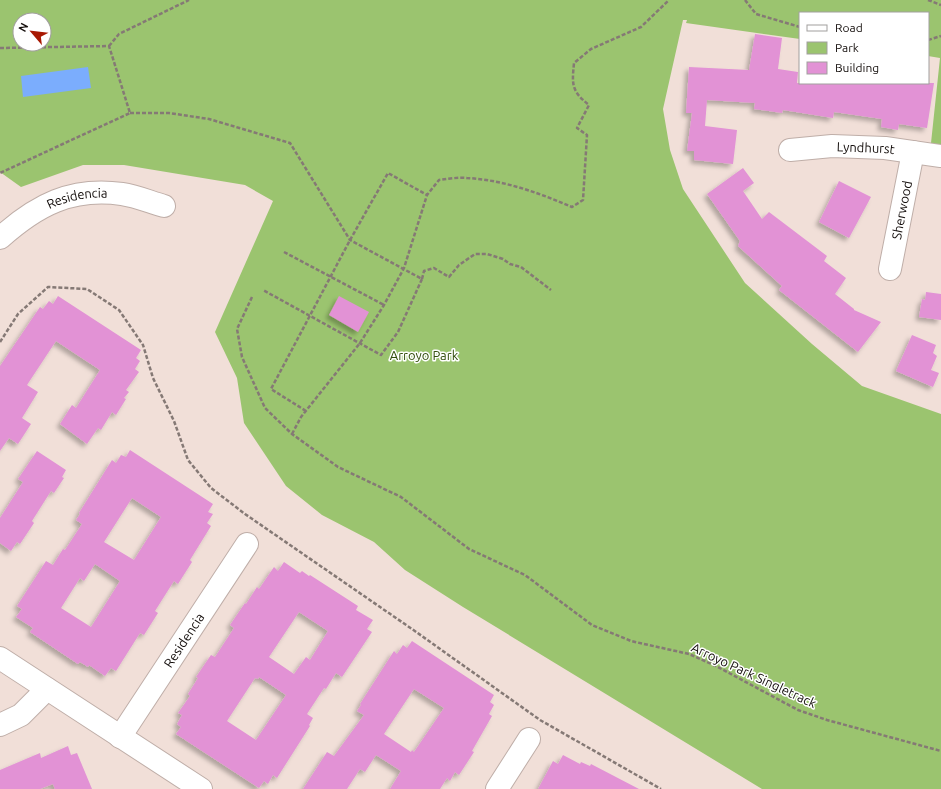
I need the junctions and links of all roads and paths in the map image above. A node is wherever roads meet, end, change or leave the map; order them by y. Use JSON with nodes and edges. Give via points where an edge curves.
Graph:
{"nodes":[{"id":1,"x":188,"y":0,"type":"edge"},
{"id":2,"x":669,"y":0,"type":"edge"},
{"id":3,"x":745,"y":0,"type":"edge"},
{"id":4,"x":928,"y":0,"type":"edge"},
{"id":5,"x":941,"y":5,"type":"edge"},
{"id":6,"x":799,"y":27,"type":"edge"},
{"id":7,"x":941,"y":36,"type":"edge"},
{"id":8,"x":929,"y":40,"type":"edge"},
{"id":9,"x":109,"y":46,"type":"junction"},
{"id":10,"x":0,"y":48,"type":"edge"},
{"id":11,"x":130,"y":113,"type":"junction"},
{"id":12,"x":790,"y":150,"type":"dead end"},
{"id":13,"x":913,"y":152,"type":"junction"},
{"id":14,"x":941,"y":156,"type":"edge"},
{"id":15,"x":0,"y":173,"type":"edge"},
{"id":16,"x":427,"y":195,"type":"junction"},
{"id":17,"x":164,"y":206,"type":"dead end"},
{"id":18,"x":0,"y":238,"type":"edge"},
{"id":19,"x":350,"y":240,"type":"junction"},
{"id":20,"x":284,"y":252,"type":"dead end"},
{"id":21,"x":404,"y":268,"type":"junction"},
{"id":22,"x":890,"y":269,"type":"dead end"},
{"id":23,"x":330,"y":277,"type":"junction"},
{"id":24,"x":422,"y":279,"type":"junction"},
{"id":25,"x":263,"y":290,"type":"dead end"},
{"id":26,"x":551,"y":290,"type":"dead end"},
{"id":27,"x":252,"y":297,"type":"dead end"},
{"id":28,"x":384,"y":305,"type":"junction"},
{"id":29,"x":310,"y":316,"type":"junction"},
{"id":30,"x":0,"y":342,"type":"edge"},
{"id":31,"x":360,"y":343,"type":"junction"},
{"id":32,"x":306,"y":411,"type":"junction"},
{"id":33,"x":292,"y":434,"type":"junction"},
{"id":34,"x":247,"y":544,"type":"dead end"},
{"id":35,"x":0,"y":658,"type":"edge"},
{"id":36,"x":46,"y":689,"type":"junction"},
{"id":37,"x":0,"y":725,"type":"edge"},
{"id":38,"x":120,"y":737,"type":"junction"},
{"id":39,"x":529,"y":740,"type":"dead end"},
{"id":40,"x":941,"y":751,"type":"edge"},
{"id":41,"x":201,"y":789,"type":"edge"},
{"id":42,"x":497,"y":789,"type":"edge"},
{"id":43,"x":661,"y":789,"type":"edge"}],
"edges":[{"from":1,"to":9,"type":"path","via":[[119,34]]},
{"from":2,"to":16,"type":"path","via":[[641,27],[591,48],[574,63],[572,83],[578,96],[589,105],[577,128],[587,135],[583,200],[572,207],[536,192],[466,178],[439,180]]},
{"from":3,"to":6,"type":"path","via":[[756,14]]},
{"from":4,"to":5,"type":"path"},
{"from":7,"to":8,"type":"path"},
{"from":9,"to":10,"type":"path"},
{"from":9,"to":11,"type":"path"},
{"from":11,"to":15,"type":"path"},
{"from":11,"to":19,"type":"path","via":[[169,113],[209,119],[290,144]]},
{"from":12,"to":13,"type":"street","name":"Lyndhurst","via":[[832,146]]},
{"from":13,"to":14,"type":"street","name":"Lyndhurst"},
{"from":13,"to":22,"type":"street","name":"Sherwood"},
{"from":16,"to":19,"type":"path","via":[[388,173]]},
{"from":16,"to":21,"type":"path"},
{"from":17,"to":18,"type":"street","name":"Residencia","via":[[122,194],[82,193],[44,205]]},
{"from":19,"to":21,"type":"path"},
{"from":19,"to":23,"type":"path"},
{"from":20,"to":23,"type":"path"},
{"from":21,"to":24,"type":"path"},
{"from":21,"to":28,"type":"path"},
{"from":23,"to":28,"type":"path"},
{"from":23,"to":29,"type":"path"},
{"from":24,"to":26,"type":"path","via":[[424,272],[434,268],[449,277],[458,265],[475,254],[488,254],[521,267]]},
{"from":24,"to":31,"type":"path","via":[[398,332],[381,355]]},
{"from":25,"to":29,"type":"path"},
{"from":27,"to":33,"type":"path","name":"Arroyo Park Singletrack","via":[[237,329],[242,357],[265,408]]},
{"from":28,"to":31,"type":"path"},
{"from":29,"to":31,"type":"path"},
{"from":29,"to":32,"type":"path","via":[[271,389]]},
{"from":30,"to":43,"type":"path","via":[[18,314],[48,287],[87,289],[119,310],[142,345],[153,378],[174,421],[188,460],[211,488],[244,514],[540,720]]},
{"from":31,"to":32,"type":"path"},
{"from":32,"to":33,"type":"path"},
{"from":33,"to":40,"type":"path","name":"Arroyo Park Singletrack","via":[[338,467],[401,497],[469,549],[525,575],[592,625],[631,641],[689,654],[798,710],[820,718]]},
{"from":34,"to":38,"type":"street","name":"Residencia"},
{"from":35,"to":36,"type":"street"},
{"from":36,"to":37,"type":"street","via":[[21,715]]},
{"from":36,"to":38,"type":"street"},
{"from":38,"to":41,"type":"street"},
{"from":39,"to":42,"type":"street"}]}
